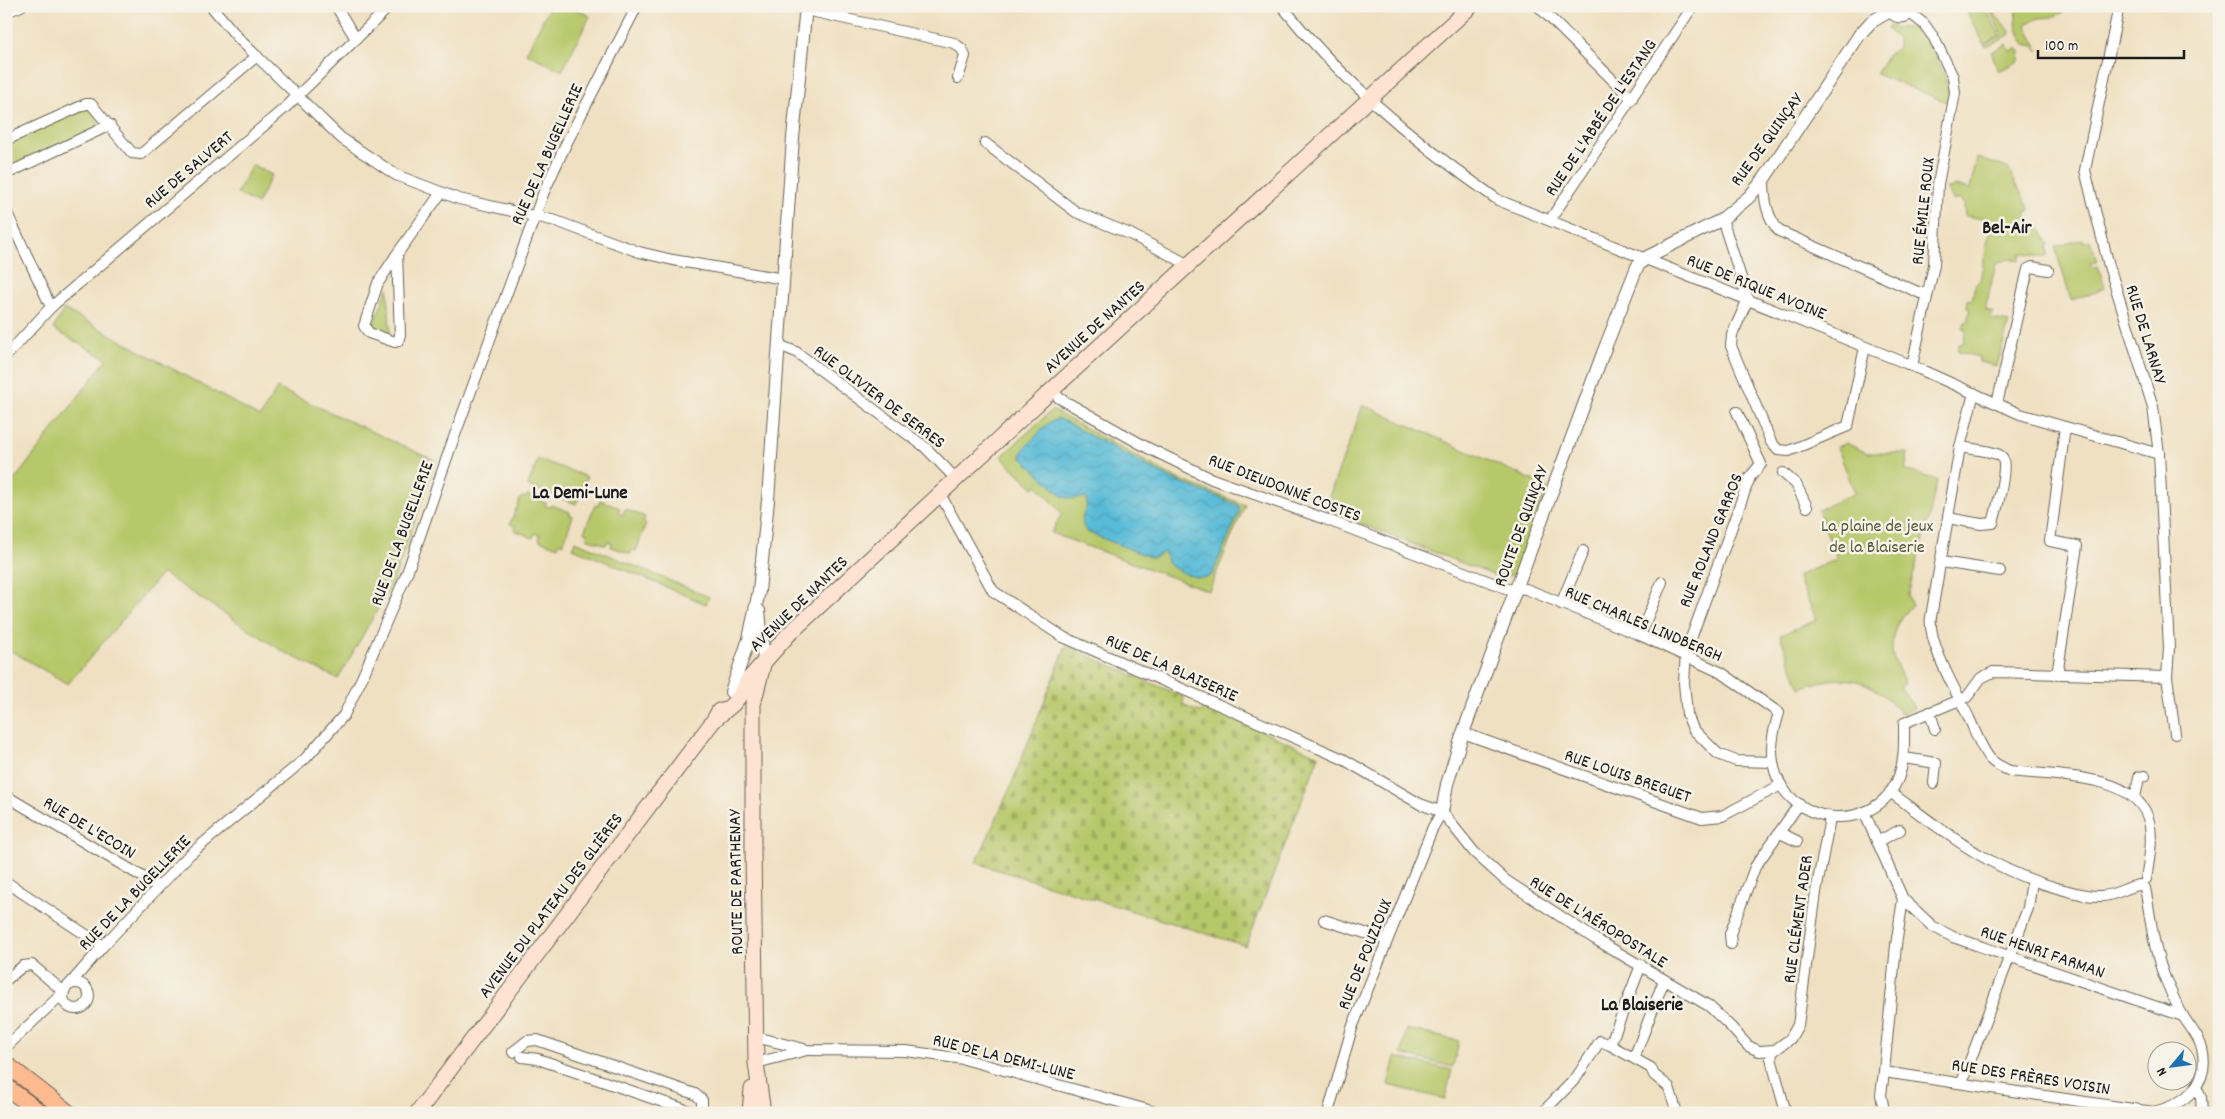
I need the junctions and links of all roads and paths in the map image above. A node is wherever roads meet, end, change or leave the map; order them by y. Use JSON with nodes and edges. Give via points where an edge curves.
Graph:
{"nodes":[{"id":1,"x":20,"y":6,"type":"edge"},
{"id":2,"x":211,"y":6,"type":"edge"},
{"id":3,"x":336,"y":6,"type":"edge"},
{"id":4,"x":390,"y":6,"type":"edge"},
{"id":5,"x":637,"y":6,"type":"edge"},
{"id":6,"x":1282,"y":6,"type":"edge"},
{"id":7,"x":1471,"y":6,"type":"edge"},
{"id":8,"x":1538,"y":6,"type":"edge"},
{"id":9,"x":1694,"y":6,"type":"edge"},
{"id":10,"x":2119,"y":6,"type":"edge"},
{"id":11,"x":806,"y":8,"type":"edge"},
{"id":12,"x":1889,"y":9,"type":"edge"},
{"id":13,"x":1912,"y":10,"type":"edge"},
{"id":14,"x":6,"y":12,"type":"edge"},
{"id":15,"x":356,"y":39,"type":"junction"},
{"id":16,"x":256,"y":56,"type":"junction"},
{"id":17,"x":958,"y":78,"type":"dead end"},
{"id":18,"x":298,"y":95,"type":"junction"},
{"id":19,"x":1371,"y":98,"type":"junction"},
{"id":20,"x":1632,"y":99,"type":"junction"},
{"id":21,"x":110,"y":125,"type":"junction"},
{"id":22,"x":6,"y":140,"type":"edge"},
{"id":23,"x":985,"y":144,"type":"dead end"},
{"id":24,"x":6,"y":174,"type":"edge"},
{"id":25,"x":1764,"y":179,"type":"junction"},
{"id":26,"x":441,"y":193,"type":"junction"},
{"id":27,"x":6,"y":211,"type":"edge"},
{"id":28,"x":535,"y":216,"type":"junction"},
{"id":29,"x":1722,"y":219,"type":"junction"},
{"id":30,"x":1550,"y":220,"type":"junction"},
{"id":31,"x":397,"y":254,"type":"junction"},
{"id":32,"x":1645,"y":258,"type":"junction"},
{"id":33,"x":1190,"y":265,"type":"junction"},
{"id":34,"x":2048,"y":270,"type":"dead end"},
{"id":35,"x":784,"y":279,"type":"junction"},
{"id":36,"x":1927,"y":293,"type":"junction"},
{"id":37,"x":1748,"y":299,"type":"junction"},
{"id":38,"x":51,"y":307,"type":"junction"},
{"id":39,"x":779,"y":345,"type":"junction"},
{"id":40,"x":1865,"y":347,"type":"junction"},
{"id":41,"x":8,"y":349,"type":"edge"},
{"id":42,"x":1912,"y":366,"type":"junction"},
{"id":43,"x":1052,"y":390,"type":"junction"},
{"id":44,"x":1974,"y":393,"type":"junction"},
{"id":45,"x":1997,"y":404,"type":"junction"},
{"id":46,"x":1736,"y":412,"type":"dead end"},
{"id":47,"x":2065,"y":427,"type":"junction"},
{"id":48,"x":1960,"y":448,"type":"junction"},
{"id":49,"x":2159,"y":454,"type":"junction"},
{"id":50,"x":1783,"y":473,"type":"dead end"},
{"id":51,"x":956,"y":479,"type":"junction"},
{"id":52,"x":940,"y":494,"type":"junction"},
{"id":53,"x":1807,"y":507,"type":"dead end"},
{"id":54,"x":1948,"y":518,"type":"junction"},
{"id":55,"x":1583,"y":551,"type":"dead end"},
{"id":56,"x":1941,"y":562,"type":"junction"},
{"id":57,"x":2000,"y":571,"type":"dead end"},
{"id":58,"x":1662,"y":582,"type":"dead end"},
{"id":59,"x":1516,"y":588,"type":"junction"},
{"id":60,"x":759,"y":591,"type":"junction"},
{"id":61,"x":1561,"y":604,"type":"junction"},
{"id":62,"x":1640,"y":635,"type":"junction"},
{"id":63,"x":749,"y":640,"type":"junction"},
{"id":64,"x":1684,"y":656,"type":"junction"},
{"id":65,"x":764,"y":661,"type":"junction"},
{"id":66,"x":2057,"y":675,"type":"junction"},
{"id":67,"x":2167,"y":677,"type":"junction"},
{"id":68,"x":748,"y":680,"type":"junction"},
{"id":69,"x":730,"y":692,"type":"junction"},
{"id":70,"x":753,"y":700,"type":"junction"},
{"id":71,"x":1960,"y":700,"type":"junction"},
{"id":72,"x":1930,"y":712,"type":"junction"},
{"id":73,"x":714,"y":720,"type":"junction"},
{"id":74,"x":1935,"y":730,"type":"dead end"},
{"id":75,"x":1463,"y":733,"type":"junction"},
{"id":76,"x":2175,"y":734,"type":"dead end"},
{"id":77,"x":1904,"y":758,"type":"junction"},
{"id":78,"x":1772,"y":762,"type":"junction"},
{"id":79,"x":2145,"y":776,"type":"dead end"},
{"id":80,"x":1934,"y":783,"type":"dead end"},
{"id":81,"x":1781,"y":785,"type":"junction"},
{"id":82,"x":1890,"y":792,"type":"junction"},
{"id":83,"x":6,"y":796,"type":"edge"},
{"id":84,"x":2135,"y":798,"type":"junction"},
{"id":85,"x":1799,"y":804,"type":"junction"},
{"id":86,"x":1442,"y":812,"type":"junction"},
{"id":87,"x":1864,"y":812,"type":"junction"},
{"id":88,"x":1830,"y":818,"type":"junction"},
{"id":89,"x":1900,"y":830,"type":"dead end"},
{"id":90,"x":1780,"y":833,"type":"junction"},
{"id":91,"x":1797,"y":841,"type":"dead end"},
{"id":92,"x":1877,"y":842,"type":"junction"},
{"id":93,"x":2032,"y":881,"type":"junction"},
{"id":94,"x":6,"y":882,"type":"edge"},
{"id":95,"x":2143,"y":884,"type":"junction"},
{"id":96,"x":158,"y":886,"type":"junction"},
{"id":97,"x":1902,"y":899,"type":"junction"},
{"id":98,"x":1324,"y":920,"type":"dead end"},
{"id":99,"x":1387,"y":940,"type":"junction"},
{"id":100,"x":1731,"y":944,"type":"dead end"},
{"id":101,"x":103,"y":946,"type":"junction"},
{"id":102,"x":2010,"y":957,"type":"junction"},
{"id":103,"x":90,"y":963,"type":"junction"},
{"id":104,"x":1641,"y":965,"type":"junction"},
{"id":105,"x":6,"y":980,"type":"edge"},
{"id":106,"x":1664,"y":980,"type":"junction"},
{"id":107,"x":85,"y":988,"type":"junction"},
{"id":108,"x":66,"y":993,"type":"junction"},
{"id":109,"x":2183,"y":1016,"type":"junction"},
{"id":110,"x":756,"y":1037,"type":"junction"},
{"id":111,"x":1610,"y":1045,"type":"junction"},
{"id":112,"x":6,"y":1046,"type":"edge"},
{"id":113,"x":808,"y":1050,"type":"junction"},
{"id":114,"x":1773,"y":1051,"type":"junction"},
{"id":115,"x":513,"y":1052,"type":"dead end"},
{"id":116,"x":522,"y":1057,"type":"dead end"},
{"id":117,"x":1634,"y":1058,"type":"junction"},
{"id":118,"x":756,"y":1063,"type":"junction"},
{"id":119,"x":6,"y":1064,"type":"edge"},
{"id":120,"x":1884,"y":1072,"type":"junction"},
{"id":121,"x":1962,"y":1082,"type":"junction"},
{"id":122,"x":2198,"y":1082,"type":"edge"},
{"id":123,"x":6,"y":1086,"type":"edge"},
{"id":124,"x":2198,"y":1091,"type":"edge"},
{"id":125,"x":2191,"y":1092,"type":"edge"},
{"id":126,"x":1883,"y":1105,"type":"dead end"},
{"id":127,"x":41,"y":1113,"type":"edge"},
{"id":128,"x":70,"y":1113,"type":"edge"},
{"id":129,"x":417,"y":1113,"type":"edge"},
{"id":130,"x":695,"y":1113,"type":"edge"},
{"id":131,"x":702,"y":1113,"type":"edge"},
{"id":132,"x":750,"y":1113,"type":"edge"},
{"id":133,"x":763,"y":1113,"type":"edge"},
{"id":134,"x":1159,"y":1113,"type":"edge"},
{"id":135,"x":1328,"y":1113,"type":"edge"},
{"id":136,"x":1542,"y":1113,"type":"edge"},
{"id":137,"x":1677,"y":1113,"type":"edge"},
{"id":138,"x":1786,"y":1113,"type":"edge"},
{"id":139,"x":2202,"y":1113,"type":"edge"}],
"edges":[{"from":1,"to":14,"type":"street"},
{"from":2,"to":16,"type":"street"},
{"from":3,"to":15,"type":"street"},
{"from":4,"to":15,"type":"street","name":"RUE DE SALVERT"},
{"from":5,"to":28,"type":"street","name":"RUE DE LA BUGELLERIE","via":[[566,144]]},
{"from":6,"to":19,"type":"street","name":"RUE DE RIQUE AVOINE","via":[[1298,27],[1359,90]]},
{"from":7,"to":19,"type":"main road","name":"AVENUE DE NANTES"},
{"from":8,"to":20,"type":"street"},
{"from":9,"to":20,"type":"street","name":"RUE DE L'ABBÉ DE L'ESTANG"},
{"from":10,"to":49,"type":"street","name":"RUE DE LARNAY","via":[[2085,170],[2109,266],[2152,407]]},
{"from":11,"to":17,"type":"street","via":[[954,43],[965,56]]},
{"from":11,"to":35,"type":"street"},
{"from":12,"to":13,"type":"street","via":[[1898,17],[1904,17]]},
{"from":12,"to":25,"type":"street","name":"RUE DE QUINÇAY","via":[[1870,22],[1860,34]]},
{"from":13,"to":36,"type":"street","name":"RUE ÉMILE ROUX","via":[[1929,29],[1955,86],[1954,107],[1940,175],[1934,265]]},
{"from":15,"to":18,"type":"street","name":"RUE DE SALVERT"},
{"from":16,"to":18,"type":"street"},
{"from":16,"to":21,"type":"street","via":[[141,154],[132,153]]},
{"from":18,"to":26,"type":"street","via":[[357,150],[396,175]]},
{"from":18,"to":38,"type":"street","name":"RUE DE SALVERT"},
{"from":19,"to":30,"type":"street","name":"RUE DE RIQUE AVOINE","via":[[1439,159],[1498,200]]},
{"from":19,"to":33,"type":"main road","name":"AVENUE DE NANTES"},
{"from":20,"to":30,"type":"street","name":"RUE DE L'ABBÉ DE L'ESTANG"},
{"from":21,"to":22,"type":"street","via":[[91,104],[86,104]]},
{"from":21,"to":24,"type":"street"},
{"from":23,"to":33,"type":"street","via":[[1076,212],[1130,234]]},
{"from":25,"to":29,"type":"street","name":"RUE DE QUINÇAY"},
{"from":25,"to":36,"type":"street","via":[[1767,213],[1779,231],[1920,293]]},
{"from":26,"to":28,"type":"street"},
{"from":26,"to":31,"type":"street"},
{"from":27,"to":38,"type":"street"},
{"from":28,"to":35,"type":"street","via":[[639,252]]},
{"from":28,"to":96,"type":"street","name":"RUE DE LA BUGELLERIE","via":[[407,573],[344,714],[306,759],[189,855]]},
{"from":29,"to":32,"type":"street","name":"RUE DE QUINÇAY"},
{"from":29,"to":37,"type":"street"},
{"from":30,"to":32,"type":"street","name":"RUE DE RIQUE AVOINE"},
{"from":31,"to":31,"type":"street","via":[[378,283],[364,326],[369,332],[396,342],[400,335]]},
{"from":32,"to":37,"type":"street","name":"RUE DE RIQUE AVOINE"},
{"from":32,"to":59,"type":"street","name":"ROUTE DE QUINÇAY","via":[[1637,267],[1603,353]]},
{"from":33,"to":43,"type":"main road","name":"AVENUE DE NANTES"},
{"from":34,"to":45,"type":"street","via":[[2032,266],[2028,269]]},
{"from":35,"to":39,"type":"street"},
{"from":36,"to":42,"type":"street","name":"RUE ÉMILE ROUX"},
{"from":37,"to":40,"type":"street","name":"RUE DE RIQUE AVOINE"},
{"from":37,"to":40,"type":"street","via":[[1732,333],[1731,344],[1771,442],[1778,450],[1789,450],[1848,426]]},
{"from":38,"to":41,"type":"street","name":"RUE DE SALVERT"},
{"from":39,"to":51,"type":"street","name":"RUE OLIVIER DE SERRES","via":[[796,352],[926,446]]},
{"from":39,"to":60,"type":"street"},
{"from":40,"to":42,"type":"street","name":"RUE DE RIQUE AVOINE"},
{"from":42,"to":44,"type":"street","name":"RUE DE RIQUE AVOINE"},
{"from":43,"to":51,"type":"main road","name":"AVENUE DE NANTES"},
{"from":43,"to":59,"type":"street","name":"RUE DIEUDONNÉ COSTES","via":[[1059,398],[1148,448],[1212,479],[1506,589]]},
{"from":44,"to":45,"type":"street","name":"RUE DE RIQUE AVOINE"},
{"from":44,"to":48,"type":"street"},
{"from":45,"to":47,"type":"street","name":"RUE DE RIQUE AVOINE"},
{"from":46,"to":64,"type":"street","name":"RUE ROLAND GARROS","via":[[1761,464],[1750,477]]},
{"from":47,"to":49,"type":"street","name":"RUE DE RIQUE AVOINE"},
{"from":47,"to":66,"type":"street","via":[[2050,541],[2077,546]]},
{"from":48,"to":54,"type":"street"},
{"from":48,"to":54,"type":"street","via":[[2003,457],[2006,462],[2004,476],[1993,523]]},
{"from":49,"to":67,"type":"street","name":"RUE DE LARNAY","via":[[2170,648]]},
{"from":50,"to":53,"type":"street","via":[[1796,484]]},
{"from":51,"to":52,"type":"main road","name":"AVENUE DE NANTES"},
{"from":52,"to":65,"type":"main road","name":"AVENUE DE NANTES"},
{"from":52,"to":86,"type":"street","name":"RUE DE LA BLAISERIE","via":[[993,591],[1063,637],[1343,759],[1420,804]]},
{"from":54,"to":56,"type":"street"},
{"from":55,"to":61,"type":"street"},
{"from":56,"to":57,"type":"street"},
{"from":56,"to":71,"type":"street","name":"RUE DES FRÈRES VOISIN","via":[[1929,626]]},
{"from":58,"to":62,"type":"street"},
{"from":59,"to":61,"type":"street","name":"RUE CHARLES LINDBERGH"},
{"from":59,"to":75,"type":"street","name":"ROUTE DE QUINÇAY"},
{"from":60,"to":63,"type":"street"},
{"from":60,"to":65,"type":"street"},
{"from":61,"to":62,"type":"street","name":"RUE CHARLES LINDBERGH"},
{"from":62,"to":64,"type":"street","name":"RUE CHARLES LINDBERGH"},
{"from":63,"to":68,"type":"street"},
{"from":63,"to":69,"type":"street"},
{"from":64,"to":78,"type":"street","name":"RUE CHARLES LINDBERGH","via":[[1722,673],[1779,713],[1773,734]]},
{"from":64,"to":78,"type":"street","via":[[1687,714],[1693,729],[1718,754],[1736,761]]},
{"from":65,"to":68,"type":"main road","name":"AVENUE DE NANTES"},
{"from":65,"to":70,"type":"main road","name":"ROUTE DE PARTHENAY"},
{"from":66,"to":67,"type":"street"},
{"from":66,"to":71,"type":"street","via":[[1993,672],[1982,678],[1967,697]]},
{"from":67,"to":76,"type":"street","name":"RUE DE LARNAY"},
{"from":68,"to":69,"type":"main road","name":"AVENUE DU PLATEAU DES GLIÈRES"},
{"from":68,"to":70,"type":"main road","name":"ROUTE DE PARTHENAY"},
{"from":68,"to":73,"type":"main road","name":"AVENUE DU PLATEAU DES GLIÈRES","via":[[742,693]]},
{"from":69,"to":73,"type":"main road","name":"AVENUE DU PLATEAU DES GLIÈRES"},
{"from":70,"to":110,"type":"main road","name":"ROUTE DE PARTHENAY"},
{"from":71,"to":72,"type":"street"},
{"from":71,"to":84,"type":"street","name":"RUE DES FRÈRES VOISIN","via":[[1990,759],[1997,765],[2010,771],[2100,780]]},
{"from":72,"to":74,"type":"street"},
{"from":72,"to":77,"type":"street","via":[[1904,723]]},
{"from":73,"to":129,"type":"main road","name":"AVENUE DU PLATEAU DES GLIÈRES"},
{"from":75,"to":81,"type":"street","name":"RUE LOUIS BREGUET","via":[[1702,818],[1722,816]]},
{"from":75,"to":86,"type":"street","name":"ROUTE DE QUINÇAY"},
{"from":77,"to":80,"type":"street","via":[[1936,764]]},
{"from":77,"to":82,"type":"street"},
{"from":78,"to":81,"type":"street"},
{"from":79,"to":84,"type":"street","via":[[2139,777]]},
{"from":81,"to":85,"type":"street"},
{"from":82,"to":87,"type":"street"},
{"from":82,"to":93,"type":"street","via":[[1971,851]]},
{"from":83,"to":96,"type":"street","name":"RUE DE L'ECOIN"},
{"from":84,"to":95,"type":"street","name":"RUE DES FRÈRES VOISIN","via":[[2148,817],[2150,853]]},
{"from":85,"to":88,"type":"street"},
{"from":85,"to":90,"type":"street"},
{"from":86,"to":99,"type":"street","name":"RUE DE POUZIOUX"},
{"from":86,"to":104,"type":"street","name":"RUE DE L'AÉROPOSTALE","via":[[1474,852],[1505,880]]},
{"from":87,"to":88,"type":"street"},
{"from":87,"to":92,"type":"street"},
{"from":88,"to":114,"type":"street","name":"RUE CLÉMENT ADER","via":[[1816,892],[1798,1025],[1790,1040]]},
{"from":89,"to":92,"type":"street"},
{"from":90,"to":91,"type":"street"},
{"from":90,"to":100,"type":"street","via":[[1754,867],[1730,934]]},
{"from":92,"to":97,"type":"street"},
{"from":93,"to":95,"type":"street","via":[[2079,894],[2104,896]]},
{"from":93,"to":102,"type":"street","via":[[2028,908]]},
{"from":94,"to":101,"type":"street"},
{"from":95,"to":109,"type":"street","name":"RUE DES FRÈRES VOISIN","via":[[2152,937],[2164,976]]},
{"from":96,"to":101,"type":"street","name":"RUE DE LA BUGELLERIE"},
{"from":97,"to":102,"type":"street","name":"RUE HENRI FARMAN","via":[[1932,926]]},
{"from":97,"to":120,"type":"street"},
{"from":98,"to":99,"type":"street"},
{"from":99,"to":135,"type":"street","name":"RUE DE POUZIOUX","via":[[1352,1028]]},
{"from":101,"to":103,"type":"street","name":"RUE DE LA BUGELLERIE"},
{"from":102,"to":109,"type":"street","name":"RUE HENRI FARMAN"},
{"from":102,"to":121,"type":"street"},
{"from":103,"to":107,"type":"street"},
{"from":103,"to":108,"type":"street","name":"RUE DE LA BUGELLERIE"},
{"from":104,"to":106,"type":"street","name":"RUE DE L'AÉROPOSTALE"},
{"from":104,"to":111,"type":"street"},
{"from":105,"to":108,"type":"street","via":[[23,966],[32,965]]},
{"from":106,"to":114,"type":"street","name":"RUE DE L'AÉROPOSTALE","via":[[1709,1006],[1748,1046],[1759,1051]]},
{"from":106,"to":117,"type":"street"},
{"from":107,"to":108,"type":"street","via":[[78,984]]},
{"from":107,"to":108,"type":"street","via":[[89,995],[84,1006],[73,1009]]},
{"from":108,"to":112,"type":"street","name":"RUE DE LA BUGELLERIE"},
{"from":109,"to":122,"type":"street","name":"RUE DES FRÈRES VOISIN","via":[[2202,1047],[2204,1065]]},
{"from":110,"to":113,"type":"street","name":"RUE DE LA DEMI-LUNE"},
{"from":110,"to":118,"type":"main road","name":"ROUTE DE PARTHENAY"},
{"from":111,"to":117,"type":"street"},
{"from":111,"to":136,"type":"street","via":[[1600,1041],[1576,1078]]},
{"from":113,"to":118,"type":"street","name":"RUE DE LA DEMI-LUNE"},
{"from":113,"to":134,"type":"street","name":"RUE DE LA DEMI-LUNE","via":[[906,1050],[945,1056],[978,1062]]},
{"from":114,"to":138,"type":"street","via":[[1771,1058]]},
{"from":115,"to":131,"type":"street","via":[[527,1042],[537,1040],[695,1094],[702,1100]]},
{"from":116,"to":130,"type":"street","via":[[538,1059]]},
{"from":117,"to":137,"type":"street","via":[[1651,1068],[1654,1075],[1669,1087]]},
{"from":118,"to":132,"type":"main road","name":"ROUTE DE PARTHENAY"},
{"from":118,"to":133,"type":"main road","name":"ROUTE DE PARTHENAY"},
{"from":119,"to":128,"type":"main road"},
{"from":120,"to":121,"type":"street","name":"RUE DES FRÈRES VOISIN"},
{"from":120,"to":126,"type":"street"},
{"from":121,"to":125,"type":"street","name":"RUE DES FRÈRES VOISIN","via":[[2152,1112],[2178,1104]]},
{"from":123,"to":127,"type":"main road"},
{"from":124,"to":139,"type":"street"}]}
